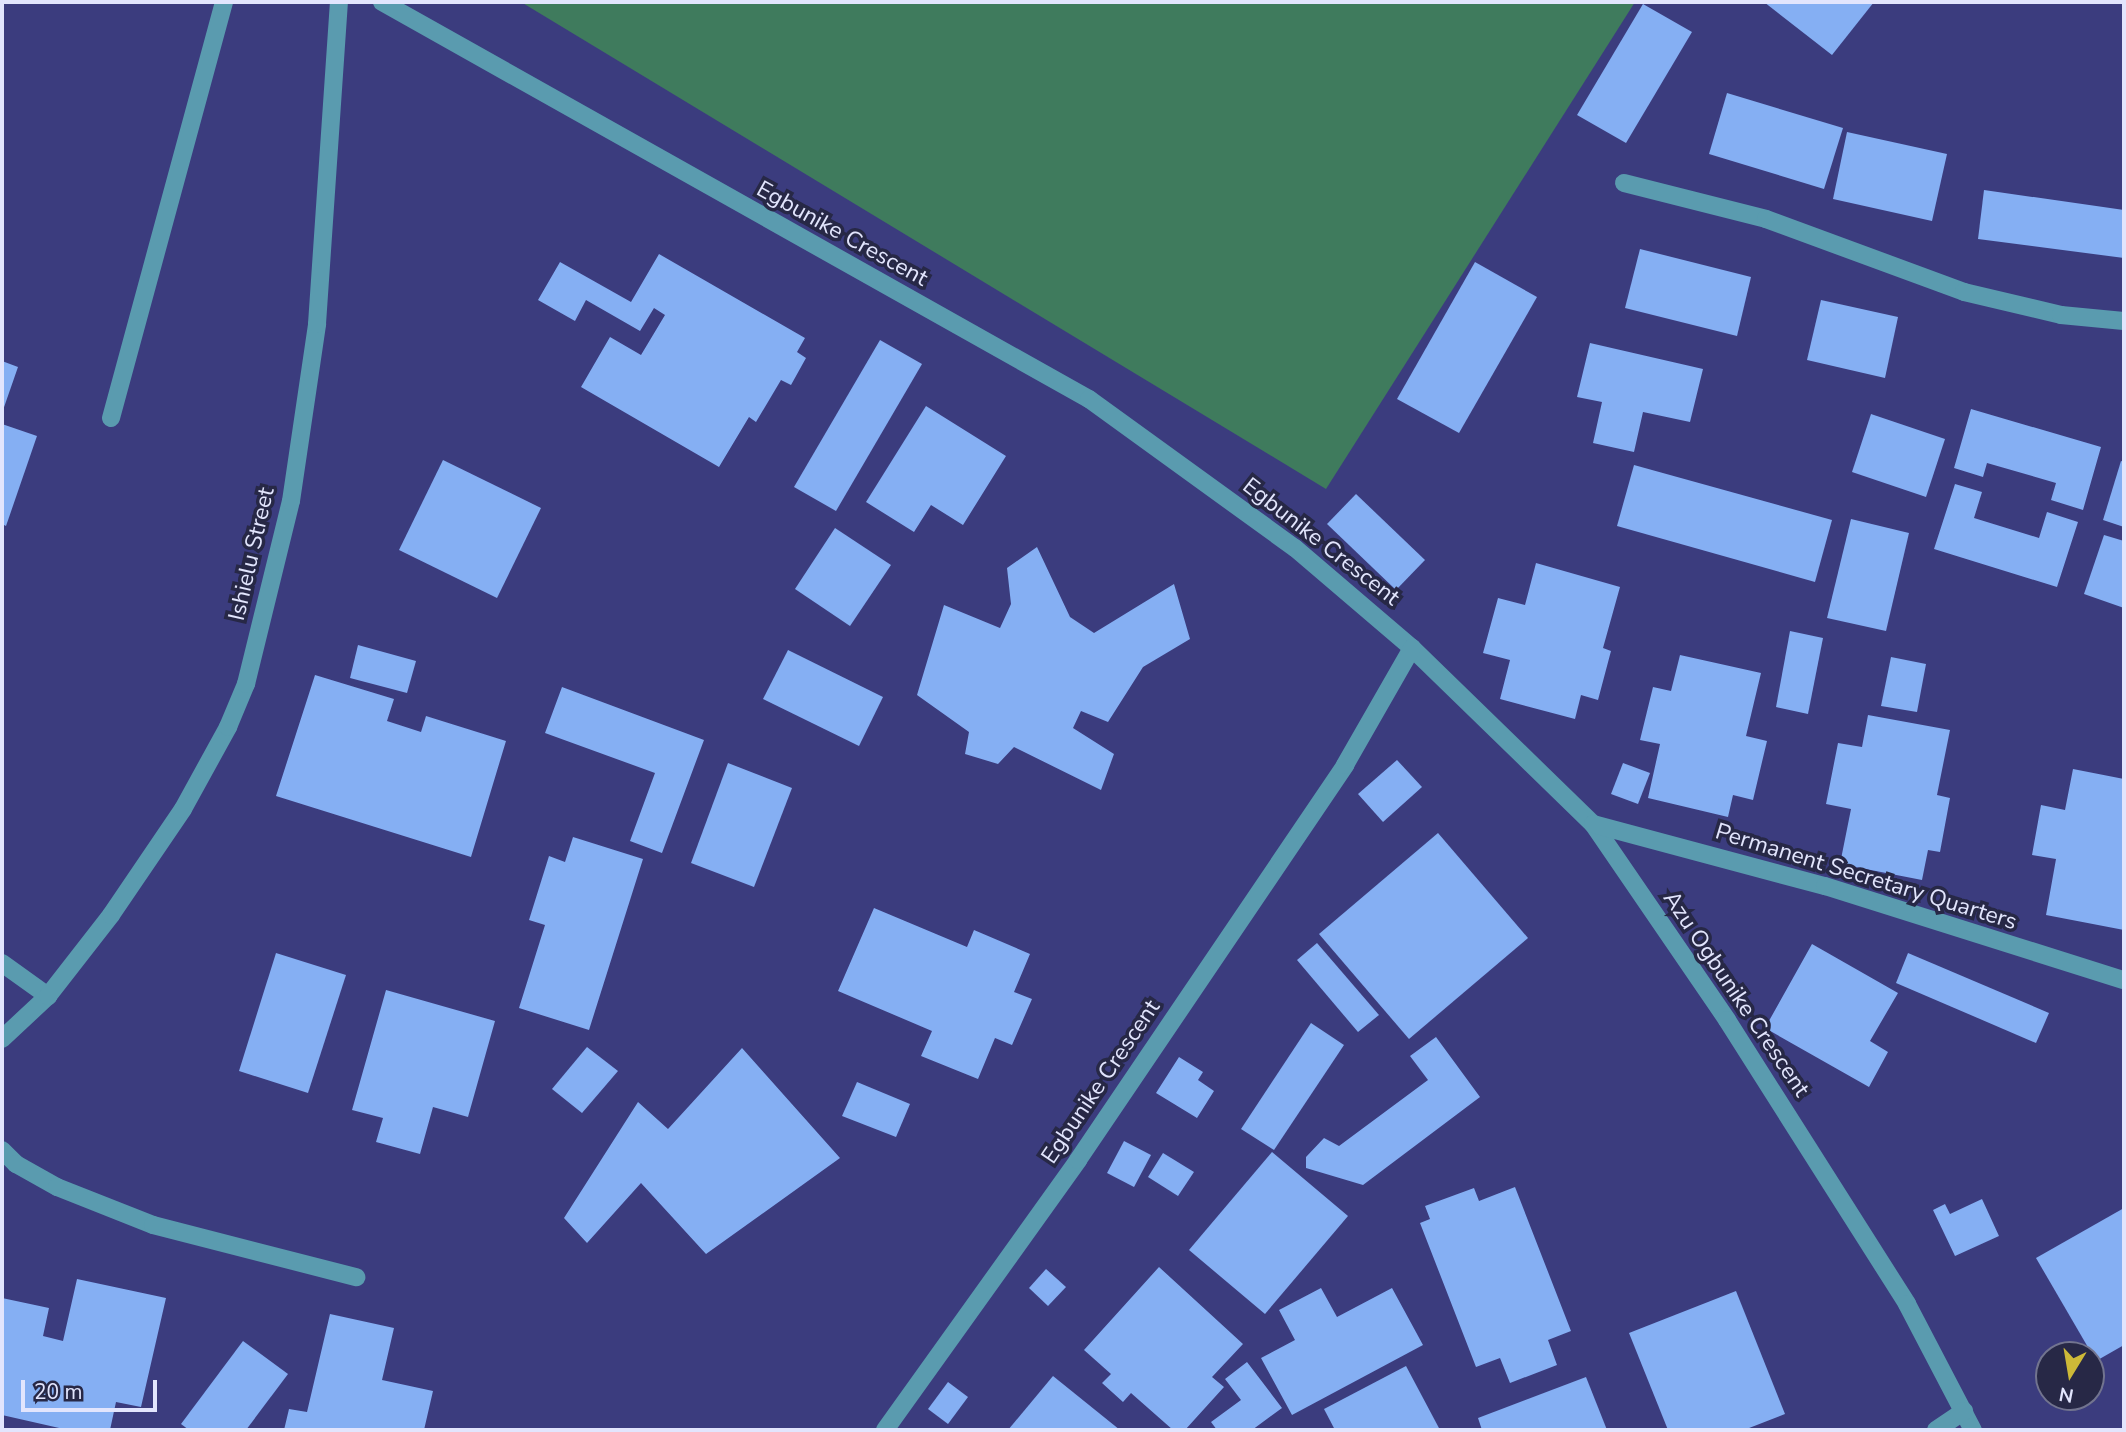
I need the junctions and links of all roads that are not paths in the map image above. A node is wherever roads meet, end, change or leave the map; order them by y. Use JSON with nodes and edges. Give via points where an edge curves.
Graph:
{"nodes":[{"id":1,"x":223,"y":2,"type":"edge"},
{"id":2,"x":339,"y":2,"type":"edge"},
{"id":3,"x":382,"y":2,"type":"edge"},
{"id":4,"x":1624,"y":183,"type":"dead end"},
{"id":5,"x":2124,"y":321,"type":"edge"},
{"id":6,"x":111,"y":418,"type":"dead end"},
{"id":7,"x":1412,"y":648,"type":"junction"},
{"id":8,"x":1593,"y":824,"type":"junction"},
{"id":9,"x":2,"y":962,"type":"edge"},
{"id":10,"x":2124,"y":980,"type":"edge"},
{"id":11,"x":48,"y":996,"type":"junction"},
{"id":12,"x":2,"y":1039,"type":"edge"},
{"id":13,"x":2,"y":1150,"type":"edge"},
{"id":14,"x":356,"y":1277,"type":"dead end"},
{"id":15,"x":1964,"y":1410,"type":"junction"},
{"id":16,"x":885,"y":1430,"type":"edge"},
{"id":17,"x":1936,"y":1430,"type":"edge"},
{"id":18,"x":1973,"y":1430,"type":"edge"}],
"edges":[{"from":1,"to":6,"type":"street"},
{"from":2,"to":11,"type":"street","name":"Ishielu Street","via":[[317,324],[291,501],[246,684],[183,809],[111,915]]},
{"from":3,"to":7,"type":"street","name":"Egbunike Crescent","via":[[1088,399],[1296,548]]},
{"from":4,"to":5,"type":"street","via":[[1766,219],[1964,292],[2061,315]]},
{"from":7,"to":8,"type":"street","name":"Azu Ogbunike Crescent"},
{"from":7,"to":16,"type":"street","name":"Egbunike Crescent","via":[[1345,765],[1078,1160]]},
{"from":8,"to":10,"type":"street","name":"Permanent Secretary Quarters","via":[[1825,886]]},
{"from":8,"to":15,"type":"street","name":"Azu Ogbunike Crescent","via":[[1820,1165],[1908,1304]]},
{"from":9,"to":11,"type":"street"},
{"from":11,"to":12,"type":"street","name":"Ishielu Street"},
{"from":13,"to":14,"type":"street","via":[[16,1164],[57,1188],[153,1225]]},
{"from":15,"to":17,"type":"street"},
{"from":15,"to":18,"type":"street","name":"Azu Ogbunike Crescent"}]}
